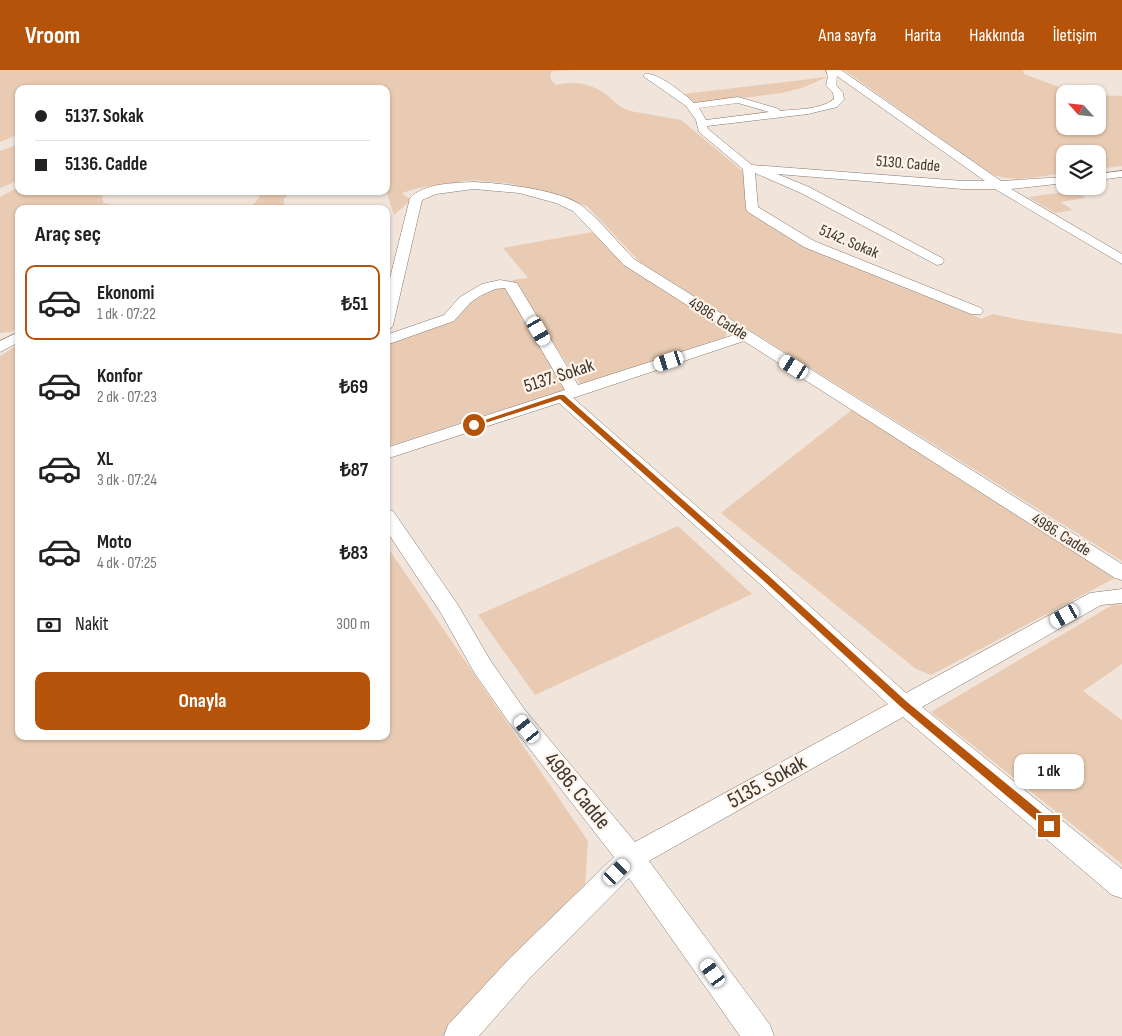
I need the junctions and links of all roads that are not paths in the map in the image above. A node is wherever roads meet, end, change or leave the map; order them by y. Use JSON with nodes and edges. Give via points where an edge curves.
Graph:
{"nodes":[{"id":1,"x":833,"y":70,"type":"edge"},
{"id":2,"x":648,"y":76,"type":"dead end"},
{"id":3,"x":691,"y":106,"type":"junction"},
{"id":4,"x":784,"y":113,"type":"junction"},
{"id":5,"x":703,"y":123,"type":"junction"},
{"id":6,"x":749,"y":168,"type":"junction"},
{"id":7,"x":763,"y":172,"type":"junction"},
{"id":8,"x":1122,"y":174,"type":"edge"},
{"id":9,"x":1106,"y":175,"type":"edge"},
{"id":10,"x":1122,"y":179,"type":"edge"},
{"id":11,"x":1056,"y":181,"type":"edge"},
{"id":12,"x":1106,"y":181,"type":"edge"},
{"id":13,"x":1056,"y":186,"type":"edge"},
{"id":14,"x":1002,"y":188,"type":"junction"},
{"id":15,"x":1122,"y":260,"type":"edge"},
{"id":16,"x":938,"y":261,"type":"dead end"},
{"id":17,"x":390,"y":308,"type":"edge"},
{"id":18,"x":976,"y":311,"type":"dead end"},
{"id":19,"x":745,"y":336,"type":"junction"},
{"id":20,"x":15,"y":338,"type":"edge"},
{"id":21,"x":390,"y":339,"type":"edge"},
{"id":22,"x":0,"y":347,"type":"edge"},
{"id":23,"x":568,"y":394,"type":"junction"},
{"id":24,"x":390,"y":453,"type":"edge"},
{"id":25,"x":390,"y":520,"type":"edge"},
{"id":26,"x":1122,"y":573,"type":"edge"},
{"id":27,"x":1122,"y":596,"type":"edge"},
{"id":28,"x":904,"y":705,"type":"junction"},
{"id":29,"x":631,"y":858,"type":"junction"},
{"id":30,"x":1122,"y":886,"type":"edge"},
{"id":31,"x":459,"y":1036,"type":"edge"},
{"id":32,"x":759,"y":1036,"type":"edge"}],
"edges":[{"from":1,"to":4,"type":"street","via":[[831,84],[839,100],[822,108]]},
{"from":1,"to":14,"type":"street"},
{"from":2,"to":3,"type":"street"},
{"from":3,"to":4,"type":"street","via":[[738,100]]},
{"from":3,"to":5,"type":"street"},
{"from":4,"to":5,"type":"street"},
{"from":5,"to":6,"type":"street","via":[[704,130]]},
{"from":6,"to":7,"type":"street"},
{"from":6,"to":14,"type":"street","name":"5130. Cadde"},
{"from":6,"to":18,"type":"street","name":"5142. Sokak","via":[[752,209],[772,222],[809,244]]},
{"from":7,"to":14,"type":"street","name":"5130. Cadde","via":[[932,187]]},
{"from":7,"to":16,"type":"street","via":[[805,190]]},
{"from":8,"to":9,"type":"street"},
{"from":10,"to":12,"type":"street"},
{"from":11,"to":14,"type":"street","name":"5130. Cadde"},
{"from":13,"to":14,"type":"street","name":"5130. Cadde"},
{"from":14,"to":15,"type":"street"},
{"from":17,"to":19,"type":"street","name":"4986. Cadde","via":[[416,198],[427,191],[450,187],[497,186],[577,208],[629,262]]},
{"from":19,"to":23,"type":"street","name":"5137. Sokak"},
{"from":19,"to":26,"type":"street","name":"4986. Cadde"},
{"from":20,"to":22,"type":"street"},
{"from":21,"to":23,"type":"street","via":[[449,318],[474,294],[506,284],[512,286]]},
{"from":23,"to":24,"type":"street","name":"5137. Sokak"},
{"from":23,"to":28,"type":"street"},
{"from":25,"to":29,"type":"street","name":"4986. Cadde","via":[[516,714]]},
{"from":27,"to":28,"type":"street","name":"5135. Sokak","via":[[1097,598]]},
{"from":28,"to":29,"type":"street","name":"5135. Sokak"},
{"from":28,"to":30,"type":"street"},
{"from":29,"to":31,"type":"street","name":"5135. Sokak","via":[[519,968]]},
{"from":29,"to":32,"type":"street","name":"4986. Cadde"}]}
